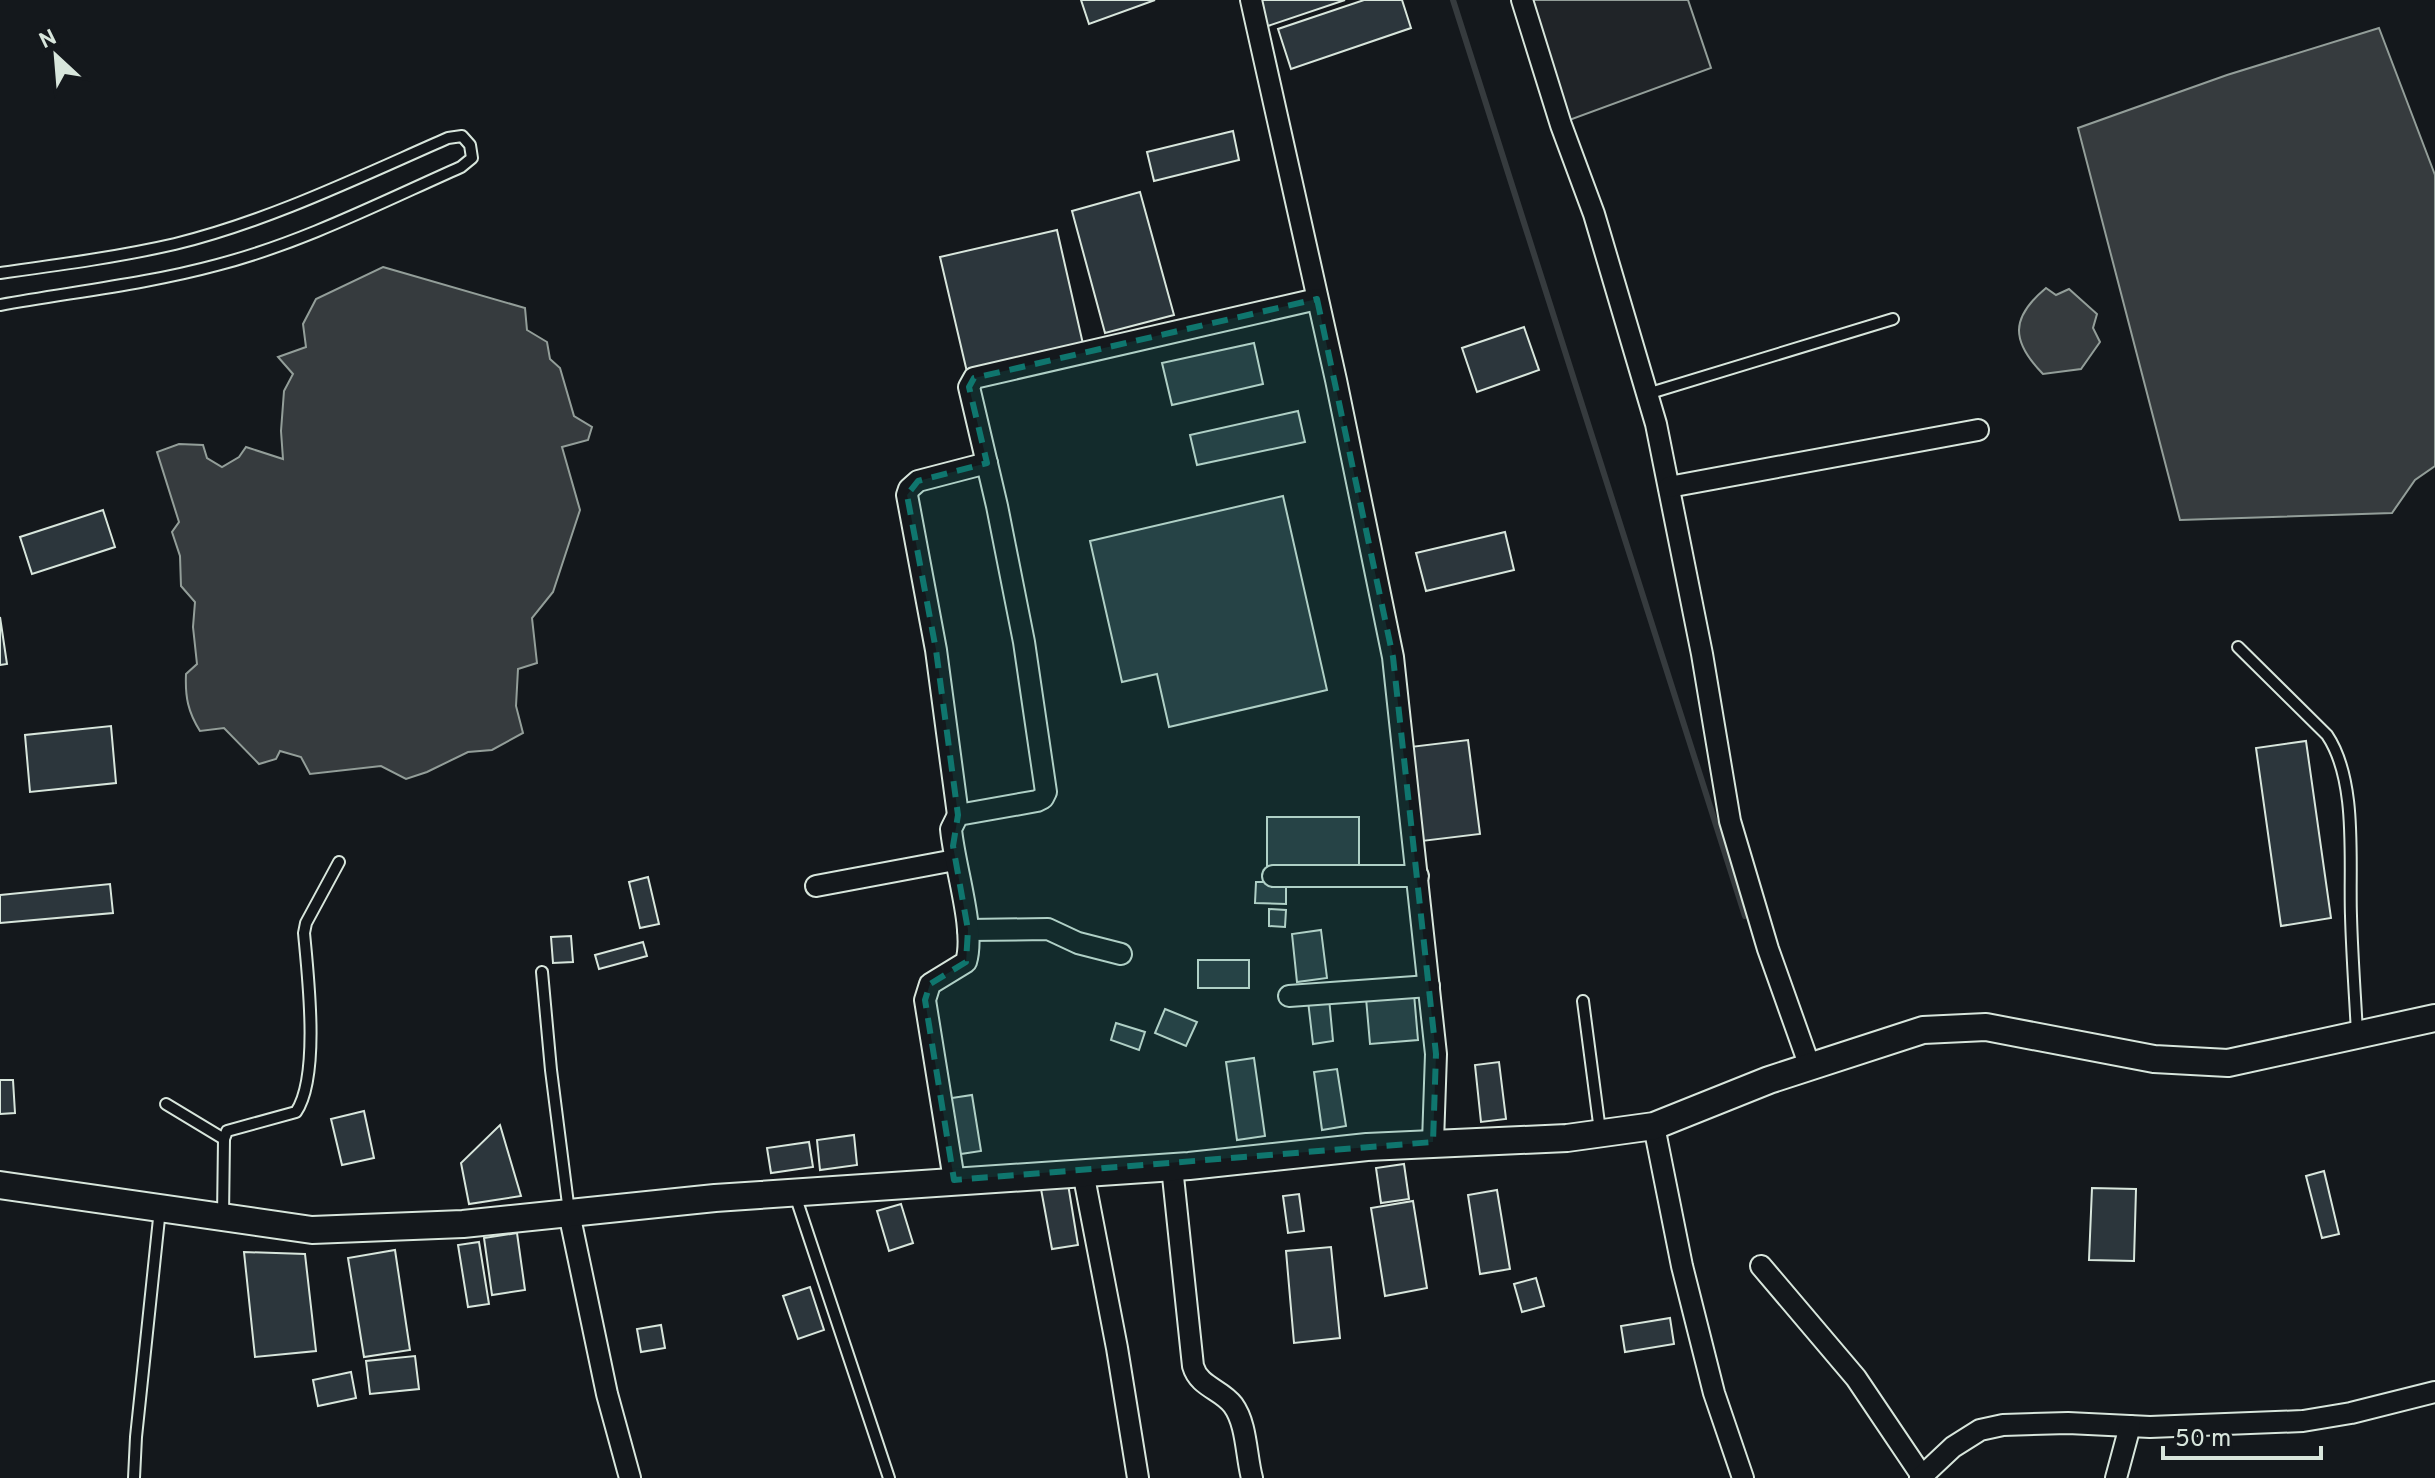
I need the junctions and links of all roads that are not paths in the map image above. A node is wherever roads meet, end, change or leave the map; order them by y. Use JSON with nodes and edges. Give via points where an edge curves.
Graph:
{"nodes":[{"id":1,"x":1251,"y":0,"type":"edge"},
{"id":2,"x":1522,"y":0,"type":"edge"},
{"id":3,"x":0,"y":273,"type":"edge"},
{"id":4,"x":1317,"y":299,"type":"junction"},
{"id":5,"x":0,"y":305,"type":"edge"},
{"id":6,"x":1893,"y":319,"type":"dead end"},
{"id":7,"x":1647,"y":394,"type":"junction"},
{"id":8,"x":1978,"y":430,"type":"dead end"},
{"id":9,"x":987,"y":463,"type":"junction"},
{"id":10,"x":1669,"y":487,"type":"junction"},
{"id":11,"x":2238,"y":647,"type":"dead end"},
{"id":12,"x":958,"y":815,"type":"junction"},
{"id":13,"x":955,"y":860,"type":"junction"},
{"id":14,"x":339,"y":862,"type":"dead end"},
{"id":15,"x":1273,"y":876,"type":"dead end"},
{"id":16,"x":1418,"y":876,"type":"junction"},
{"id":17,"x":816,"y":886,"type":"dead end"},
{"id":18,"x":968,"y":930,"type":"junction"},
{"id":19,"x":1121,"y":954,"type":"dead end"},
{"id":20,"x":542,"y":972,"type":"dead end"},
{"id":21,"x":1429,"y":986,"type":"junction"},
{"id":22,"x":1289,"y":996,"type":"dead end"},
{"id":23,"x":1583,"y":1001,"type":"dead end"},
{"id":24,"x":2435,"y":1018,"type":"edge"},
{"id":25,"x":2357,"y":1035,"type":"junction"},
{"id":26,"x":1810,"y":1067,"type":"junction"},
{"id":27,"x":166,"y":1104,"type":"dead end"},
{"id":28,"x":1654,"y":1126,"type":"junction"},
{"id":29,"x":1600,"y":1133,"type":"junction"},
{"id":30,"x":224,"y":1139,"type":"junction"},
{"id":31,"x":1433,"y":1142,"type":"junction"},
{"id":32,"x":1172,"y":1167,"type":"junction"},
{"id":33,"x":1083,"y":1172,"type":"junction"},
{"id":34,"x":954,"y":1180,"type":"junction"},
{"id":35,"x":0,"y":1185,"type":"edge"},
{"id":36,"x":794,"y":1192,"type":"junction"},
{"id":37,"x":160,"y":1208,"type":"junction"},
{"id":38,"x":569,"y":1213,"type":"junction"},
{"id":39,"x":223,"y":1218,"type":"junction"},
{"id":40,"x":1761,"y":1266,"type":"dead end"},
{"id":41,"x":2435,"y":1392,"type":"edge"},
{"id":42,"x":2130,"y":1426,"type":"junction"},
{"id":43,"x":1921,"y":1477,"type":"edge"},
{"id":44,"x":134,"y":1478,"type":"edge"},
{"id":45,"x":630,"y":1478,"type":"edge"},
{"id":46,"x":889,"y":1478,"type":"edge"},
{"id":47,"x":1138,"y":1478,"type":"edge"},
{"id":48,"x":1252,"y":1478,"type":"edge"},
{"id":49,"x":1743,"y":1478,"type":"edge"},
{"id":50,"x":2116,"y":1478,"type":"edge"}],
"edges":[{"from":1,"to":4,"type":"street"},
{"from":2,"to":7,"type":"street"},
{"from":3,"to":5,"type":"lane","via":[[223,230],[448,138],[462,136],[470,145],[472,158],[461,167],[253,255]]},
{"from":4,"to":9,"type":"street","via":[[974,378],[969,387]]},
{"from":4,"to":16,"type":"street","via":[[1393,657]]},
{"from":6,"to":7,"type":"lane"},
{"from":7,"to":10,"type":"street"},
{"from":8,"to":10,"type":"street"},
{"from":9,"to":12,"type":"street","via":[[918,481],[907,495],[936,650]]},
{"from":9,"to":12,"type":"street","via":[[1024,642],[1046,792],[1037,801]]},
{"from":10,"to":26,"type":"street","via":[[1730,821]]},
{"from":11,"to":25,"type":"lane","via":[[2327,735],[2341,764],[2349,826]]},
{"from":12,"to":13,"type":"street","via":[[951,829]]},
{"from":13,"to":17,"type":"street"},
{"from":13,"to":18,"type":"street"},
{"from":14,"to":30,"type":"lane","via":[[304,933],[312,1022],[301,1105],[296,1112],[227,1131]]},
{"from":15,"to":16,"type":"street"},
{"from":16,"to":21,"type":"street"},
{"from":18,"to":19,"type":"street","via":[[1048,929]]},
{"from":18,"to":34,"type":"street","via":[[966,962],[930,984],[925,1000]]},
{"from":20,"to":38,"type":"lane"},
{"from":21,"to":22,"type":"street"},
{"from":21,"to":31,"type":"street","via":[[1436,1054]]},
{"from":23,"to":29,"type":"lane"},
{"from":24,"to":25,"type":"main road"},
{"from":25,"to":26,"type":"main road","via":[[2228,1063],[2154,1059],[1986,1027],[1923,1030]]},
{"from":26,"to":28,"type":"main road"},
{"from":27,"to":30,"type":"lane"},
{"from":28,"to":29,"type":"main road"},
{"from":28,"to":49,"type":"street","via":[[1714,1393]]},
{"from":29,"to":31,"type":"main road"},
{"from":30,"to":39,"type":"lane"},
{"from":31,"to":32,"type":"main road"},
{"from":32,"to":33,"type":"main road"},
{"from":32,"to":48,"type":"street","via":[[1193,1366],[1239,1417]]},
{"from":33,"to":34,"type":"main road"},
{"from":33,"to":47,"type":"street"},
{"from":34,"to":36,"type":"main road"},
{"from":35,"to":37,"type":"main road"},
{"from":36,"to":38,"type":"main road"},
{"from":36,"to":46,"type":"lane"},
{"from":37,"to":39,"type":"main road"},
{"from":37,"to":44,"type":"lane"},
{"from":38,"to":39,"type":"main road","via":[[312,1230]]},
{"from":38,"to":45,"type":"street"},
{"from":40,"to":43,"type":"street","via":[[1856,1378]]},
{"from":41,"to":42,"type":"street","via":[[2303,1421]]},
{"from":42,"to":43,"type":"street","via":[[2068,1423],[1980,1430]]},
{"from":42,"to":50,"type":"street"}]}
